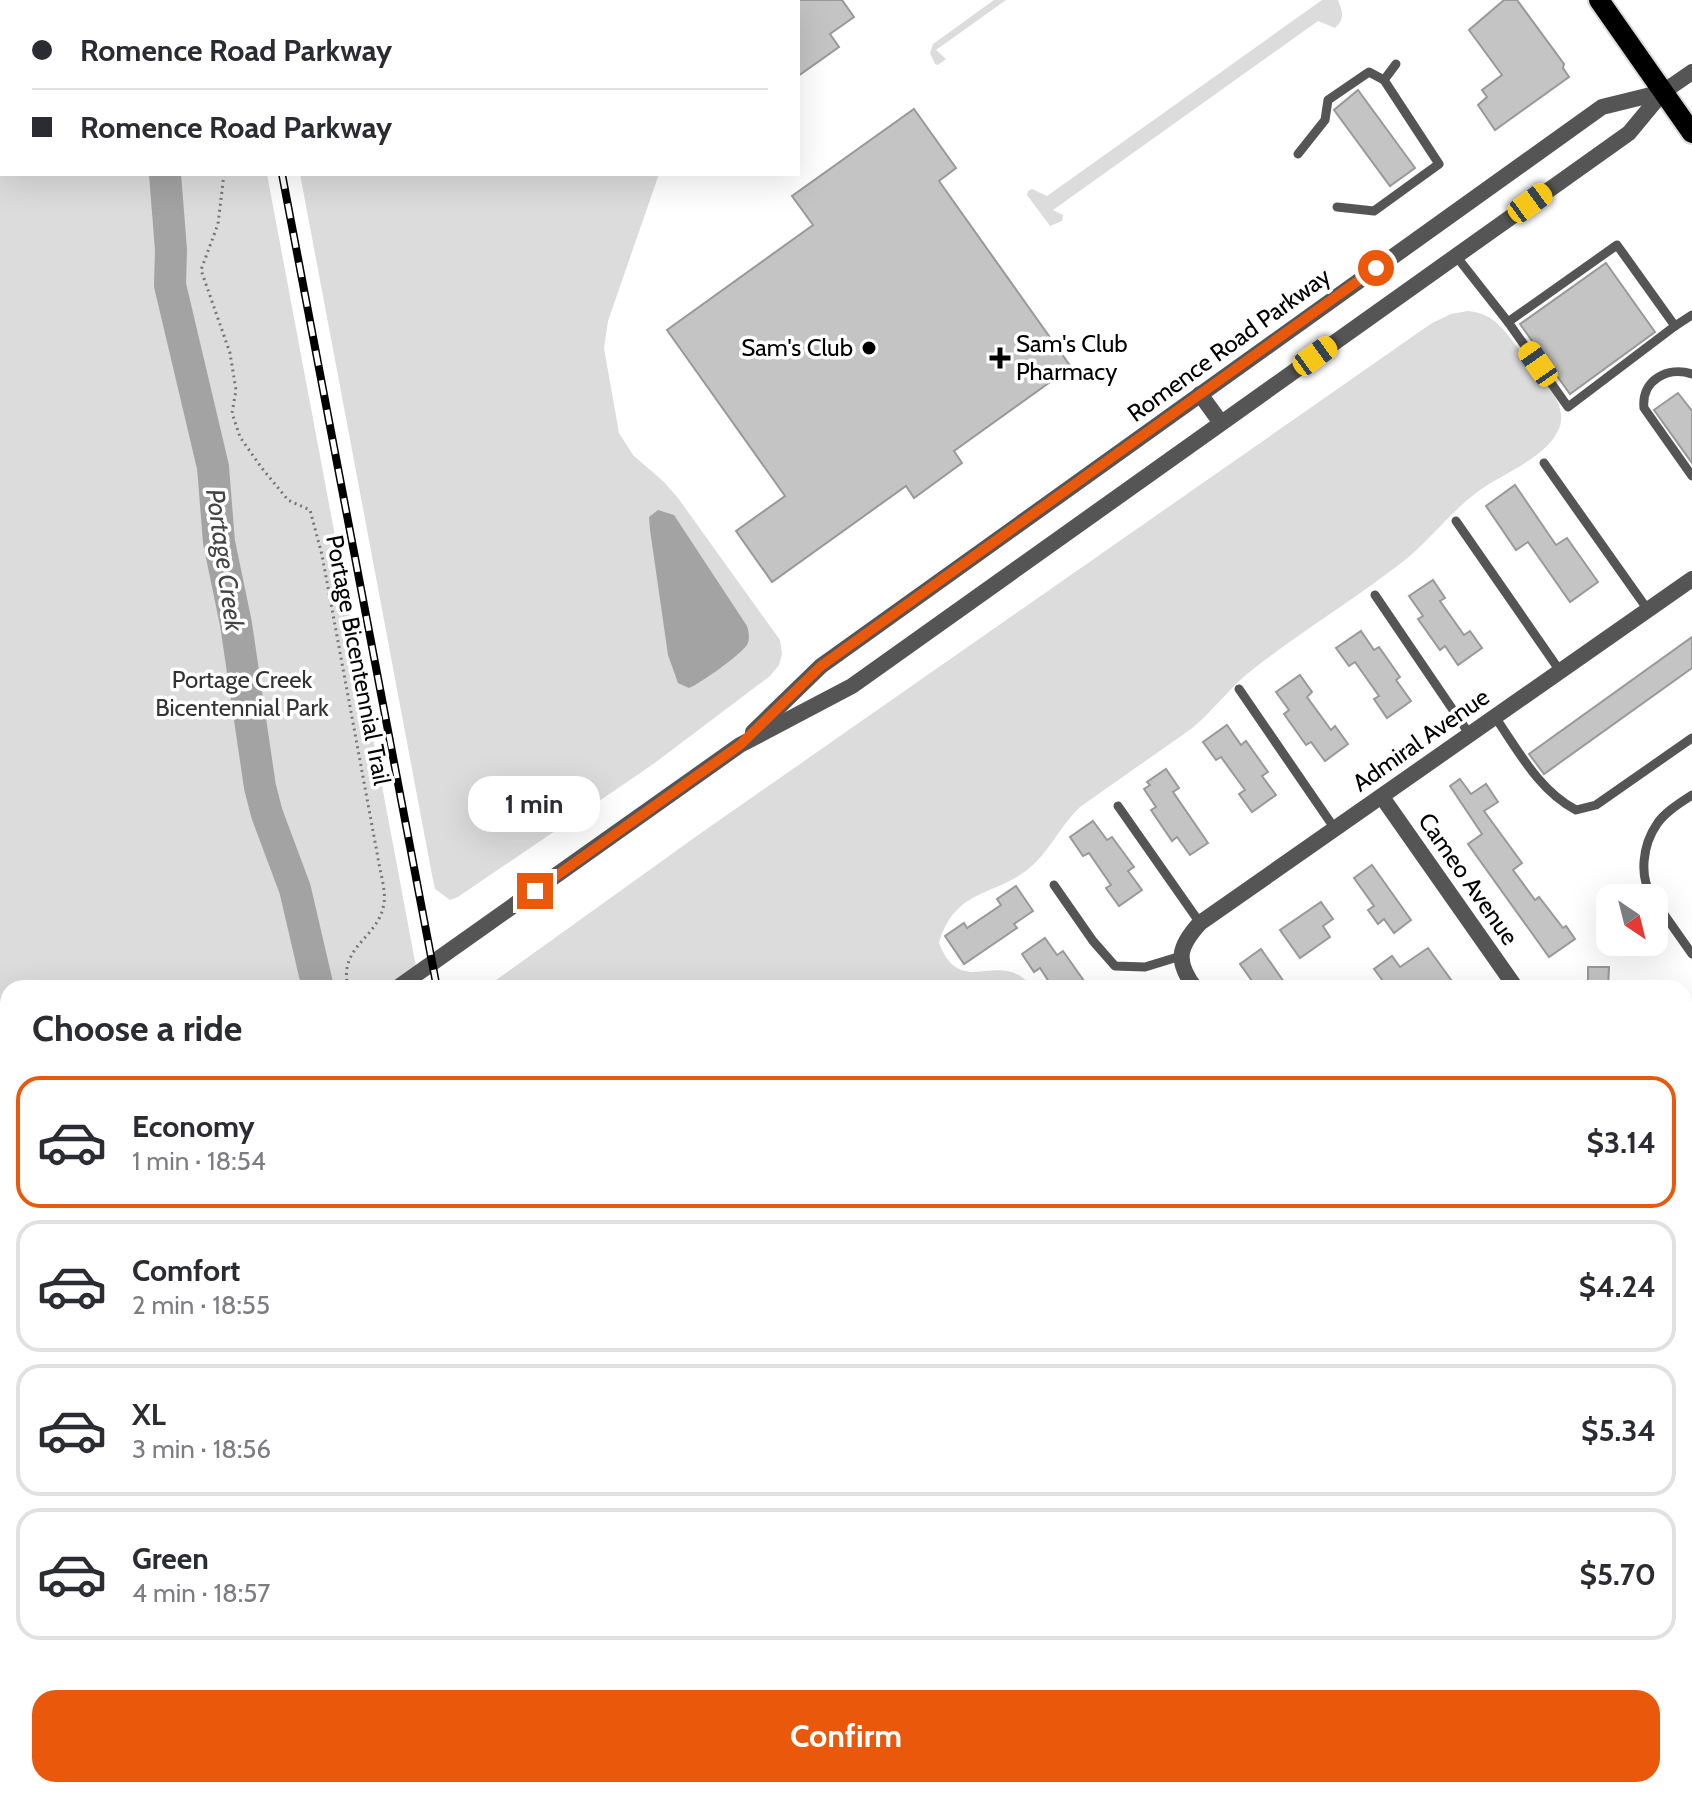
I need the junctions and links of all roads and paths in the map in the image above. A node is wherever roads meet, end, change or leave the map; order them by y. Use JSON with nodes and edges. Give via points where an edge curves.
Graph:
{"nodes":[{"id":1,"x":1599,"y":0,"type":"edge"},
{"id":2,"x":1396,"y":64,"type":"dead end"},
{"id":3,"x":1692,"y":72,"type":"edge"},
{"id":4,"x":1384,"y":80,"type":"junction"},
{"id":5,"x":1663,"y":92,"type":"junction"},
{"id":6,"x":1692,"y":133,"type":"edge"},
{"id":7,"x":1298,"y":154,"type":"dead end"},
{"id":8,"x":224,"y":176,"type":"edge"},
{"id":9,"x":1337,"y":207,"type":"dead end"},
{"id":10,"x":1456,"y":256,"type":"junction"},
{"id":11,"x":1692,"y":315,"type":"edge"},
{"id":12,"x":1508,"y":322,"type":"junction"},
{"id":13,"x":1675,"y":326,"type":"junction"},
{"id":14,"x":1692,"y":374,"type":"edge"},
{"id":15,"x":1200,"y":394,"type":"junction"},
{"id":16,"x":1221,"y":423,"type":"junction"},
{"id":17,"x":1544,"y":463,"type":"dead end"},
{"id":18,"x":1692,"y":476,"type":"edge"},
{"id":19,"x":1456,"y":521,"type":"dead end"},
{"id":20,"x":1692,"y":579,"type":"edge"},
{"id":21,"x":1375,"y":595,"type":"dead end"},
{"id":22,"x":1648,"y":610,"type":"junction"},
{"id":23,"x":1560,"y":671,"type":"junction"},
{"id":24,"x":1239,"y":689,"type":"dead end"},
{"id":25,"x":1495,"y":717,"type":"junction"},
{"id":26,"x":1470,"y":735,"type":"junction"},
{"id":27,"x":1692,"y":738,"type":"edge"},
{"id":28,"x":740,"y":745,"type":"junction"},
{"id":29,"x":1692,"y":795,"type":"edge"},
{"id":30,"x":1382,"y":797,"type":"junction"},
{"id":31,"x":1118,"y":806,"type":"dead end"},
{"id":32,"x":1335,"y":829,"type":"junction"},
{"id":33,"x":1645,"y":884,"type":"edge"},
{"id":34,"x":1054,"y":885,"type":"dead end"},
{"id":35,"x":1668,"y":920,"type":"edge"},
{"id":36,"x":1200,"y":923,"type":"junction"},
{"id":37,"x":1182,"y":950,"type":"junction"},
{"id":38,"x":1692,"y":954,"type":"edge"},
{"id":39,"x":349,"y":980,"type":"edge"},
{"id":40,"x":408,"y":980,"type":"edge"},
{"id":41,"x":1190,"y":980,"type":"edge"},
{"id":42,"x":1510,"y":980,"type":"edge"}],
"edges":[{"from":1,"to":5,"type":"main road"},
{"from":2,"to":4,"type":"lane"},
{"from":3,"to":5,"type":"street"},
{"from":4,"to":7,"type":"lane","via":[[1369,72],[1328,100],[1325,120]]},
{"from":4,"to":9,"type":"lane","via":[[1439,164],[1374,211]]},
{"from":5,"to":6,"type":"main road"},
{"from":5,"to":10,"type":"street","name":"Romence Road Parkway","via":[[1629,133]]},
{"from":5,"to":15,"type":"street","name":"Romence Road Parkway","via":[[1602,107]]},
{"from":8,"to":39,"type":"path","name":"Portage Bicentennial Trail","via":[[218,224],[201,270],[230,353],[236,390],[232,413],[240,437],[261,467],[288,500],[310,510],[378,858],[384,903],[376,925],[357,943],[346,967]]},
{"from":10,"to":12,"type":"lane"},
{"from":10,"to":16,"type":"street","name":"Romence Road Parkway"},
{"from":11,"to":13,"type":"lane"},
{"from":12,"to":13,"type":"lane","via":[[1617,245]]},
{"from":12,"to":13,"type":"lane","via":[[1568,407]]},
{"from":14,"to":18,"type":"lane","via":[[1667,372],[1652,382],[1643,398],[1644,408]]},
{"from":15,"to":16,"type":"street"},
{"from":15,"to":28,"type":"street","name":"Romence Road Parkway","via":[[821,666]]},
{"from":16,"to":28,"type":"street","name":"Romence Road Parkway","via":[[852,686]]},
{"from":17,"to":22,"type":"lane"},
{"from":19,"to":23,"type":"lane"},
{"from":20,"to":22,"type":"street","name":"Admiral Avenue"},
{"from":21,"to":26,"type":"lane"},
{"from":22,"to":23,"type":"street","name":"Admiral Avenue"},
{"from":23,"to":25,"type":"street","name":"Admiral Avenue"},
{"from":24,"to":32,"type":"lane"},
{"from":25,"to":26,"type":"street","name":"Admiral Avenue"},
{"from":25,"to":27,"type":"lane","via":[[1540,780],[1576,810],[1596,805]]},
{"from":26,"to":30,"type":"street","name":"Admiral Avenue"},
{"from":28,"to":40,"type":"street","name":"Romence Road Parkway"},
{"from":29,"to":33,"type":"lane","via":[[1657,823],[1643,868]]},
{"from":30,"to":32,"type":"street","name":"Admiral Avenue"},
{"from":30,"to":42,"type":"street","name":"Cameo Avenue"},
{"from":31,"to":36,"type":"lane"},
{"from":32,"to":36,"type":"street","name":"Admiral Avenue"},
{"from":34,"to":37,"type":"lane","via":[[1115,966],[1145,967]]},
{"from":35,"to":38,"type":"lane"},
{"from":36,"to":37,"type":"street","name":"Admiral Avenue"},
{"from":37,"to":41,"type":"street","via":[[1182,966]]}]}
